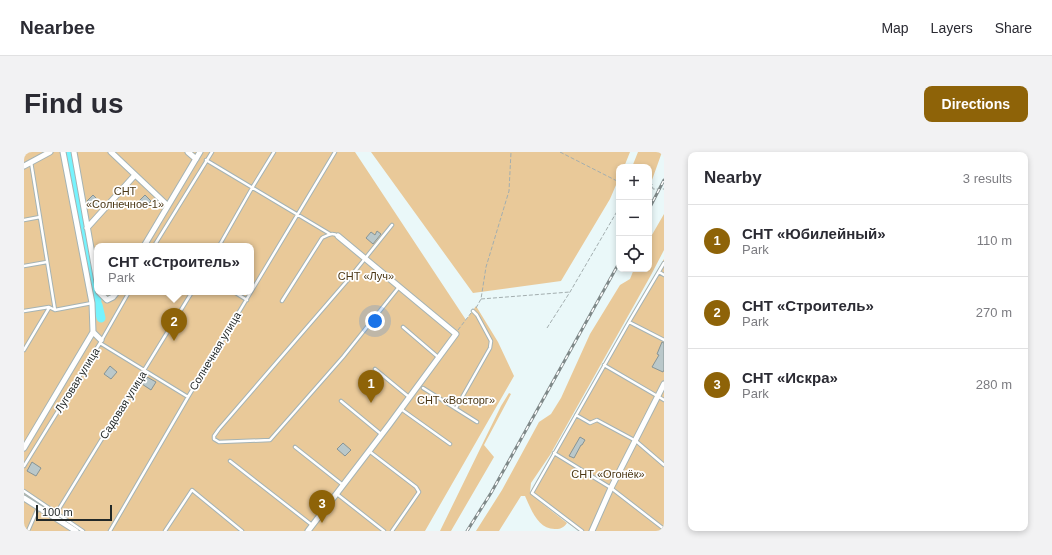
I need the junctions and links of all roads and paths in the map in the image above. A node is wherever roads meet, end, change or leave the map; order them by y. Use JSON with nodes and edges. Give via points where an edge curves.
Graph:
{"nodes":[{"id":1,"x":50,"y":152,"type":"edge"},
{"id":2,"x":63,"y":152,"type":"edge"},
{"id":3,"x":74,"y":152,"type":"edge"},
{"id":4,"x":111,"y":152,"type":"edge"},
{"id":5,"x":188,"y":152,"type":"edge"},
{"id":6,"x":200,"y":152,"type":"edge"},
{"id":7,"x":212,"y":152,"type":"edge"},
{"id":8,"x":274,"y":152,"type":"edge"},
{"id":9,"x":335,"y":152,"type":"edge"},
{"id":10,"x":511,"y":152,"type":"edge"},
{"id":11,"x":560,"y":152,"type":"edge"},
{"id":12,"x":196,"y":159,"type":"junction"},
{"id":13,"x":206,"y":160,"type":"junction"},
{"id":14,"x":31,"y":161,"type":"junction"},
{"id":15,"x":24,"y":166,"type":"edge"},
{"id":16,"x":135,"y":175,"type":"junction"},
{"id":17,"x":616,"y":180,"type":"edge"},
{"id":18,"x":652,"y":184,"type":"edge"},
{"id":19,"x":252,"y":188,"type":"junction"},
{"id":20,"x":664,"y":189,"type":"edge"},
{"id":21,"x":168,"y":205,"type":"junction"},
{"id":22,"x":616,"y":213,"type":"edge"},
{"id":23,"x":297,"y":214,"type":"junction"},
{"id":24,"x":40,"y":217,"type":"junction"},
{"id":25,"x":24,"y":220,"type":"edge"},
{"id":26,"x":392,"y":225,"type":"dead end"},
{"id":27,"x":87,"y":228,"type":"junction"},
{"id":28,"x":330,"y":234,"type":"junction"},
{"id":29,"x":338,"y":236,"type":"joint"},
{"id":30,"x":146,"y":243,"type":"edge"},
{"id":31,"x":157,"y":243,"type":"edge"},
{"id":32,"x":221,"y":243,"type":"edge"},
{"id":33,"x":365,"y":258,"type":"junction"},
{"id":34,"x":47,"y":262,"type":"junction"},
{"id":35,"x":664,"y":263,"type":"edge"},
{"id":36,"x":24,"y":266,"type":"edge"},
{"id":37,"x":94,"y":266,"type":"edge"},
{"id":38,"x":659,"y":272,"type":"junction"},
{"id":39,"x":664,"y":275,"type":"edge"},
{"id":40,"x":400,"y":286,"type":"junction"},
{"id":41,"x":254,"y":288,"type":"edge"},
{"id":42,"x":570,"y":292,"type":"junction"},
{"id":43,"x":102,"y":295,"type":"edge"},
{"id":44,"x":115,"y":295,"type":"edge"},
{"id":45,"x":126,"y":295,"type":"edge"},
{"id":46,"x":190,"y":295,"type":"edge"},
{"id":47,"x":239,"y":295,"type":"edge"},
{"id":48,"x":250,"y":295,"type":"edge"},
{"id":49,"x":247,"y":300,"type":"junction"},
{"id":50,"x":481,"y":300,"type":"junction"},
{"id":51,"x":282,"y":301,"type":"dead end"},
{"id":52,"x":92,"y":303,"type":"junction"},
{"id":53,"x":49,"y":307,"type":"junction"},
{"id":54,"x":55,"y":310,"type":"junction"},
{"id":55,"x":24,"y":311,"type":"edge"},
{"id":56,"x":473,"y":311,"type":"junction"},
{"id":57,"x":629,"y":322,"type":"junction"},
{"id":58,"x":403,"y":327,"type":"dead end"},
{"id":59,"x":547,"y":328,"type":"dead end"},
{"id":60,"x":93,"y":332,"type":"junction"},
{"id":61,"x":456,"y":334,"type":"junction"},
{"id":62,"x":664,"y":340,"type":"edge"},
{"id":63,"x":101,"y":342,"type":"junction"},
{"id":64,"x":24,"y":350,"type":"edge"},
{"id":65,"x":438,"y":358,"type":"junction"},
{"id":66,"x":604,"y":366,"type":"junction"},
{"id":67,"x":375,"y":369,"type":"dead end"},
{"id":68,"x":145,"y":370,"type":"junction"},
{"id":69,"x":664,"y":384,"type":"edge"},
{"id":70,"x":424,"y":388,"type":"dead end"},
{"id":71,"x":658,"y":396,"type":"junction"},
{"id":72,"x":188,"y":397,"type":"junction"},
{"id":73,"x":409,"y":397,"type":"junction"},
{"id":74,"x":664,"y":400,"type":"edge"},
{"id":75,"x":341,"y":401,"type":"dead end"},
{"id":76,"x":401,"y":408,"type":"junction"},
{"id":77,"x":456,"y":408,"type":"junction"},
{"id":78,"x":576,"y":415,"type":"junction"},
{"id":79,"x":476,"y":422,"type":"dead end"},
{"id":80,"x":382,"y":434,"type":"junction"},
{"id":81,"x":636,"y":441,"type":"junction"},
{"id":82,"x":450,"y":444,"type":"dead end"},
{"id":83,"x":295,"y":447,"type":"dead end"},
{"id":84,"x":24,"y":448,"type":"edge"},
{"id":85,"x":369,"y":451,"type":"junction"},
{"id":86,"x":554,"y":453,"type":"junction"},
{"id":87,"x":230,"y":461,"type":"dead end"},
{"id":88,"x":664,"y":465,"type":"edge"},
{"id":89,"x":24,"y":466,"type":"edge"},
{"id":90,"x":343,"y":485,"type":"junction"},
{"id":91,"x":611,"y":488,"type":"junction"},
{"id":92,"x":24,"y":491,"type":"edge"},
{"id":93,"x":336,"y":494,"type":"junction"},
{"id":94,"x":24,"y":498,"type":"edge"},
{"id":95,"x":39,"y":508,"type":"junction"},
{"id":96,"x":55,"y":515,"type":"junction"},
{"id":97,"x":312,"y":526,"type":"junction"},
{"id":98,"x":664,"y":529,"type":"edge"},
{"id":99,"x":28,"y":531,"type":"edge"},
{"id":100,"x":76,"y":531,"type":"edge"},
{"id":101,"x":83,"y":531,"type":"edge"},
{"id":102,"x":110,"y":531,"type":"edge"},
{"id":103,"x":165,"y":531,"type":"edge"},
{"id":104,"x":242,"y":531,"type":"edge"},
{"id":105,"x":308,"y":531,"type":"edge"},
{"id":106,"x":384,"y":531,"type":"edge"},
{"id":107,"x":392,"y":531,"type":"edge"},
{"id":108,"x":582,"y":531,"type":"edge"},
{"id":109,"x":592,"y":531,"type":"edge"}],
"edges":[{"from":1,"to":14,"type":"street"},
{"from":2,"to":52,"type":"street"},
{"from":3,"to":27,"type":"street"},
{"from":4,"to":16,"type":"street"},
{"from":5,"to":12,"type":"street"},
{"from":6,"to":12,"type":"street"},
{"from":7,"to":13,"type":"lane"},
{"from":8,"to":19,"type":"lane"},
{"from":9,"to":23,"type":"lane","name":"Солнечная улица"},
{"from":10,"to":50,"type":"path","via":[[509,191],[486,267]]},
{"from":11,"to":17,"type":"path"},
{"from":12,"to":21,"type":"street"},
{"from":13,"to":19,"type":"lane"},
{"from":13,"to":31,"type":"lane"},
{"from":14,"to":15,"type":"street"},
{"from":14,"to":24,"type":"lane"},
{"from":16,"to":21,"type":"street"},
{"from":16,"to":27,"type":"street"},
{"from":18,"to":20,"type":"path","via":[[653,189]]},
{"from":19,"to":23,"type":"lane"},
{"from":19,"to":32,"type":"lane"},
{"from":21,"to":30,"type":"street"},
{"from":22,"to":42,"type":"path"},
{"from":23,"to":28,"type":"lane"},
{"from":23,"to":41,"type":"lane","name":"Солнечная улица"},
{"from":24,"to":25,"type":"lane"},
{"from":24,"to":34,"type":"lane"},
{"from":26,"to":33,"type":"lane"},
{"from":27,"to":37,"type":"street"},
{"from":28,"to":29,"type":"lane"},
{"from":28,"to":51,"type":"lane","via":[[322,238]]},
{"from":29,"to":33,"type":"street"},
{"from":33,"to":40,"type":"street"},
{"from":33,"to":40,"type":"lane","via":[[219,429],[214,440],[270,440]]},
{"from":34,"to":36,"type":"lane"},
{"from":34,"to":54,"type":"lane"},
{"from":35,"to":38,"type":"lane"},
{"from":38,"to":39,"type":"lane"},
{"from":38,"to":57,"type":"lane"},
{"from":40,"to":61,"type":"street"},
{"from":42,"to":50,"type":"path"},
{"from":42,"to":59,"type":"path"},
{"from":43,"to":44,"type":"street","via":[[107,300]]},
{"from":45,"to":63,"type":"lane","name":"Луговая улица"},
{"from":46,"to":68,"type":"lane","name":"Садовая улица"},
{"from":47,"to":49,"type":"lane"},
{"from":48,"to":49,"type":"lane","name":"Солнечная улица"},
{"from":49,"to":72,"type":"lane","name":"Солнечная улица"},
{"from":50,"to":56,"type":"path"},
{"from":52,"to":54,"type":"lane"},
{"from":52,"to":60,"type":"street"},
{"from":53,"to":54,"type":"lane"},
{"from":53,"to":55,"type":"lane"},
{"from":53,"to":64,"type":"lane"},
{"from":56,"to":61,"type":"path"},
{"from":56,"to":77,"type":"lane","via":[[491,341],[490,348]]},
{"from":57,"to":62,"type":"lane"},
{"from":57,"to":66,"type":"lane"},
{"from":58,"to":65,"type":"lane"},
{"from":60,"to":63,"type":"street"},
{"from":60,"to":84,"type":"street"},
{"from":61,"to":65,"type":"street"},
{"from":63,"to":68,"type":"lane"},
{"from":63,"to":89,"type":"lane","name":"Луговая улица"},
{"from":65,"to":73,"type":"street"},
{"from":66,"to":71,"type":"lane"},
{"from":66,"to":78,"type":"lane"},
{"from":67,"to":73,"type":"lane"},
{"from":68,"to":72,"type":"lane"},
{"from":68,"to":96,"type":"lane","name":"Садовая улица"},
{"from":69,"to":71,"type":"street"},
{"from":70,"to":77,"type":"lane"},
{"from":71,"to":74,"type":"lane"},
{"from":71,"to":81,"type":"street"},
{"from":72,"to":102,"type":"lane","name":"Солнечная улица"},
{"from":73,"to":76,"type":"street"},
{"from":75,"to":80,"type":"lane"},
{"from":76,"to":80,"type":"street"},
{"from":76,"to":82,"type":"lane"},
{"from":77,"to":79,"type":"lane"},
{"from":78,"to":81,"type":"lane","via":[[590,423],[597,420]]},
{"from":78,"to":86,"type":"lane"},
{"from":80,"to":85,"type":"street"},
{"from":81,"to":88,"type":"lane"},
{"from":81,"to":91,"type":"street"},
{"from":83,"to":90,"type":"lane"},
{"from":85,"to":90,"type":"street"},
{"from":85,"to":107,"type":"lane","via":[[419,490]]},
{"from":86,"to":91,"type":"lane"},
{"from":86,"to":108,"type":"lane","via":[[532,492]]},
{"from":87,"to":97,"type":"lane"},
{"from":90,"to":93,"type":"street"},
{"from":91,"to":98,"type":"lane"},
{"from":91,"to":109,"type":"street"},
{"from":92,"to":96,"type":"lane"},
{"from":93,"to":97,"type":"street"},
{"from":93,"to":106,"type":"lane"},
{"from":94,"to":95,"type":"street"},
{"from":95,"to":96,"type":"street"},
{"from":95,"to":99,"type":"lane"},
{"from":96,"to":100,"type":"street"},
{"from":96,"to":101,"type":"lane"},
{"from":97,"to":105,"type":"street"},
{"from":103,"to":104,"type":"lane","via":[[192,490]]}]}
